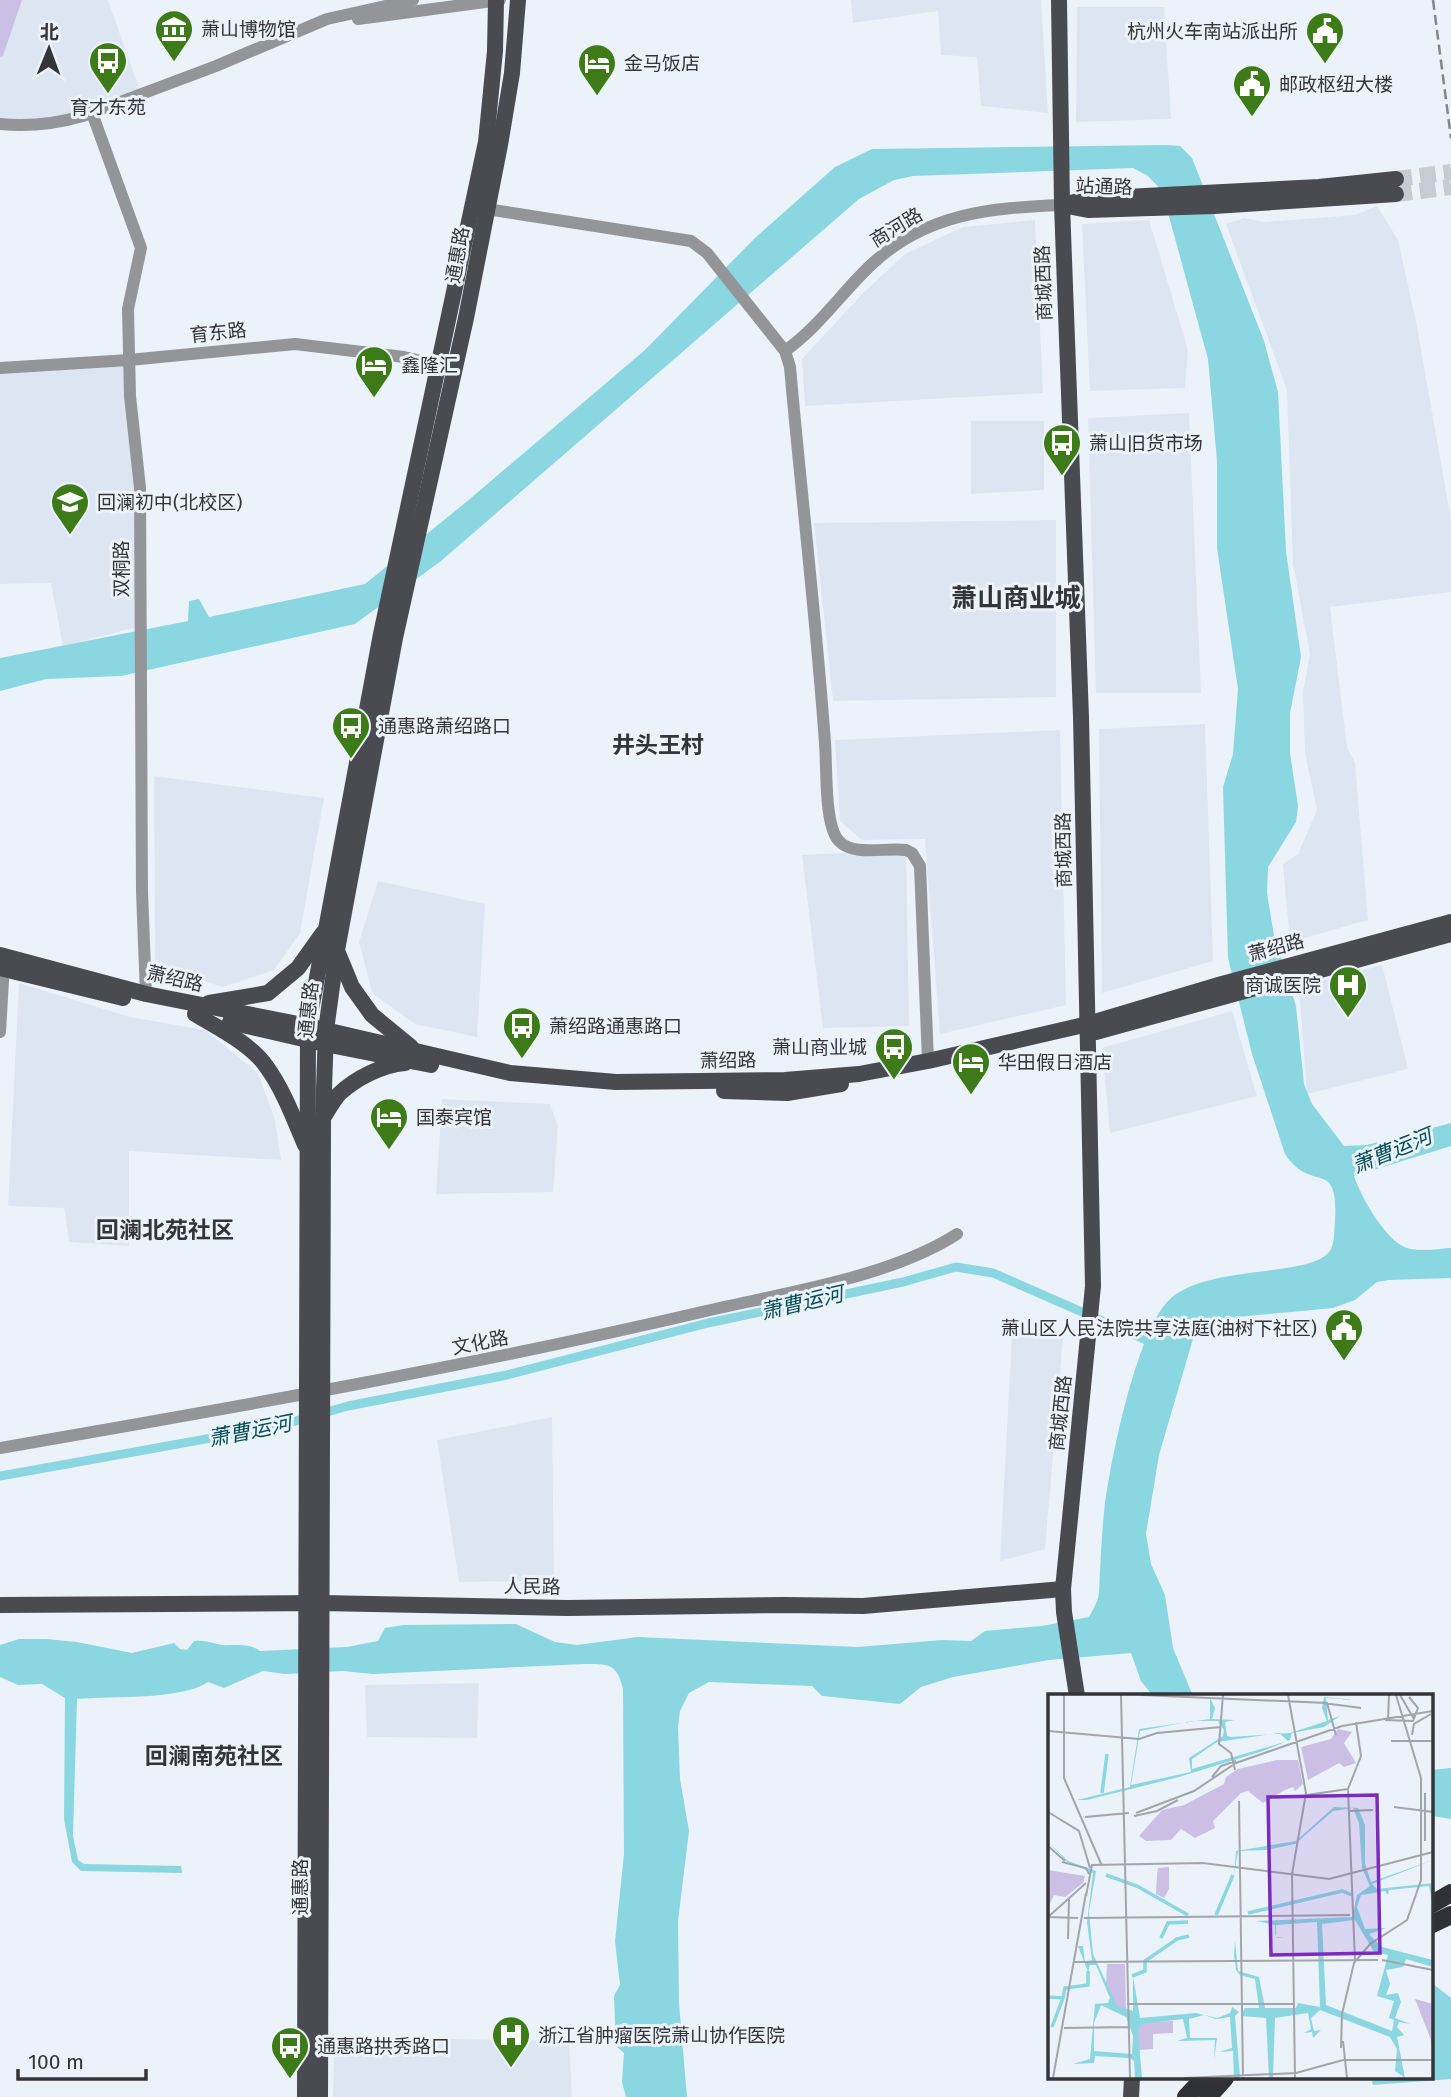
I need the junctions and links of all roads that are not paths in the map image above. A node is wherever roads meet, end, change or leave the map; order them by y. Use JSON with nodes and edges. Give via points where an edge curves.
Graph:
{"nodes":[{"id":1,"x":413,"y":0,"type":"edge"},
{"id":2,"x":497,"y":0,"type":"edge"},
{"id":3,"x":517,"y":0,"type":"edge"},
{"id":4,"x":1059,"y":0,"type":"edge"},
{"id":5,"x":309,"y":27,"type":"junction"},
{"id":6,"x":92,"y":113,"type":"junction"},
{"id":7,"x":0,"y":124,"type":"edge"},
{"id":8,"x":1396,"y":187,"type":"tunnel mouth"},
{"id":9,"x":1062,"y":205,"type":"junction"},
{"id":10,"x":479,"y":208,"type":"junction"},
{"id":11,"x":785,"y":351,"type":"junction"},
{"id":12,"x":129,"y":360,"type":"junction"},
{"id":13,"x":439,"y":365,"type":"junction"},
{"id":14,"x":0,"y":368,"type":"edge"},
{"id":15,"x":415,"y":512,"type":"junction"},
{"id":16,"x":388,"y":636,"type":"junction"},
{"id":17,"x":1451,"y":922,"type":"edge"},
{"id":18,"x":327,"y":929,"type":"junction"},
{"id":19,"x":1451,"y":934,"type":"edge"},
{"id":20,"x":337,"y":950,"type":"junction"},
{"id":21,"x":2,"y":962,"type":"edge"},
{"id":22,"x":1293,"y":972,"type":"junction"},
{"id":23,"x":146,"y":994,"type":"junction"},
{"id":24,"x":195,"y":1010,"type":"junction"},
{"id":25,"x":1088,"y":1029,"type":"junction"},
{"id":26,"x":0,"y":1032,"type":"edge"},
{"id":27,"x":308,"y":1033,"type":"junction"},
{"id":28,"x":325,"y":1037,"type":"junction"},
{"id":29,"x":415,"y":1056,"type":"junction"},
{"id":30,"x":928,"y":1061,"type":"junction"},
{"id":31,"x":323,"y":1118,"type":"junction"},
{"id":32,"x":308,"y":1150,"type":"junction"},
{"id":33,"x":957,"y":1234,"type":"dead end"},
{"id":34,"x":315,"y":1394,"type":"junction"},
{"id":35,"x":0,"y":1448,"type":"edge"},
{"id":36,"x":1063,"y":1588,"type":"junction"},
{"id":37,"x":314,"y":1604,"type":"junction"},
{"id":38,"x":0,"y":1605,"type":"edge"},
{"id":39,"x":314,"y":1679,"type":"junction"},
{"id":40,"x":1077,"y":1694,"type":"edge"},
{"id":41,"x":1451,"y":1893,"type":"edge"},
{"id":42,"x":1434,"y":1903,"type":"edge"},
{"id":43,"x":1451,"y":1915,"type":"edge"},
{"id":44,"x":1434,"y":1923,"type":"edge"},
{"id":45,"x":1202,"y":2080,"type":"edge"},
{"id":46,"x":1223,"y":2080,"type":"edge"},
{"id":47,"x":305,"y":2097,"type":"edge"},
{"id":48,"x":320,"y":2097,"type":"edge"},
{"id":49,"x":1186,"y":2097,"type":"edge"},
{"id":50,"x":1208,"y":2097,"type":"edge"}],
"edges":[{"from":1,"to":5,"type":"street"},
{"from":2,"to":5,"type":"street"},
{"from":2,"to":10,"type":"main road","name":"通惠路","via":[[492,102]]},
{"from":3,"to":10,"type":"main road","name":"通惠路","via":[[512,72]]},
{"from":4,"to":9,"type":"main road","name":"商城西路"},
{"from":5,"to":6,"type":"street"},
{"from":6,"to":7,"type":"street","via":[[61,123]]},
{"from":6,"to":12,"type":"street","name":"双桐路","via":[[141,248],[128,309]]},
{"from":8,"to":9,"type":"main road","name":"站通路","via":[[1319,187],[1088,210]]},
{"from":9,"to":11,"type":"street","name":"商河路","via":[[962,214],[914,233],[872,264],[807,335]]},
{"from":9,"to":25,"type":"main road","name":"商城西路"},
{"from":10,"to":11,"type":"street","via":[[691,241],[707,253]]},
{"from":10,"to":13,"type":"main road","name":"通惠路"},
{"from":10,"to":15,"type":"main road","name":"通惠路","via":[[466,318]]},
{"from":11,"to":30,"type":"street","via":[[831,824],[839,842],[848,847],[906,850],[920,866]]},
{"from":12,"to":13,"type":"street","name":"育东路","via":[[295,344]]},
{"from":12,"to":14,"type":"street","name":"育东路"},
{"from":12,"to":23,"type":"street","name":"双桐路","via":[[140,488]]},
{"from":13,"to":15,"type":"main road","name":"通惠路"},
{"from":15,"to":16,"type":"main road"},
{"from":16,"to":18,"type":"main road"},
{"from":16,"to":20,"type":"main road","name":"通惠路"},
{"from":17,"to":22,"type":"main road","name":"萧绍路"},
{"from":18,"to":24,"type":"main road","via":[[298,968],[268,993]]},
{"from":18,"to":27,"type":"main road"},
{"from":19,"to":22,"type":"main road"},
{"from":20,"to":28,"type":"main road","name":"通惠路"},
{"from":20,"to":29,"type":"main road","via":[[352,987],[372,1015]]},
{"from":21,"to":23,"type":"main road","name":"萧绍路"},
{"from":21,"to":24,"type":"main road"},
{"from":21,"to":26,"type":"street"},
{"from":22,"to":25,"type":"main road","name":"萧绍路"},
{"from":23,"to":24,"type":"main road","name":"萧绍路"},
{"from":24,"to":27,"type":"main road","name":"萧绍路"},
{"from":24,"to":32,"type":"main road","via":[[266,1064]]},
{"from":25,"to":29,"type":"main road","via":[[930,1070],[787,1093],[532,1085]]},
{"from":25,"to":30,"type":"main road","name":"萧绍路"},
{"from":25,"to":36,"type":"main road","name":"商城西路","via":[[1093,1286]]},
{"from":27,"to":28,"type":"main road","name":"萧绍路"},
{"from":27,"to":32,"type":"main road"},
{"from":28,"to":29,"type":"main road","name":"萧绍路"},
{"from":28,"to":31,"type":"main road","name":"通惠路"},
{"from":29,"to":30,"type":"main road","name":"萧绍路","via":[[510,1073],[616,1082],[785,1080],[859,1074]]},
{"from":29,"to":31,"type":"main road","via":[[362,1078],[339,1095]]},
{"from":31,"to":34,"type":"main road","name":"通惠路"},
{"from":32,"to":34,"type":"main road"},
{"from":33,"to":34,"type":"street","name":"文化路","via":[[938,1247],[871,1272],[556,1346]]},
{"from":34,"to":35,"type":"street","name":"文化路"},
{"from":34,"to":37,"type":"main road"},
{"from":36,"to":37,"type":"main road","name":"人民路","via":[[863,1606]]},
{"from":36,"to":40,"type":"main road","name":"商城西路"},
{"from":37,"to":38,"type":"main road","name":"人民路"},
{"from":37,"to":39,"type":"main road"},
{"from":39,"to":47,"type":"main road"},
{"from":39,"to":48,"type":"main road","name":"通惠路"},
{"from":41,"to":42,"type":"highway"},
{"from":43,"to":44,"type":"highway"},
{"from":45,"to":49,"type":"highway"},
{"from":46,"to":50,"type":"highway"}]}
